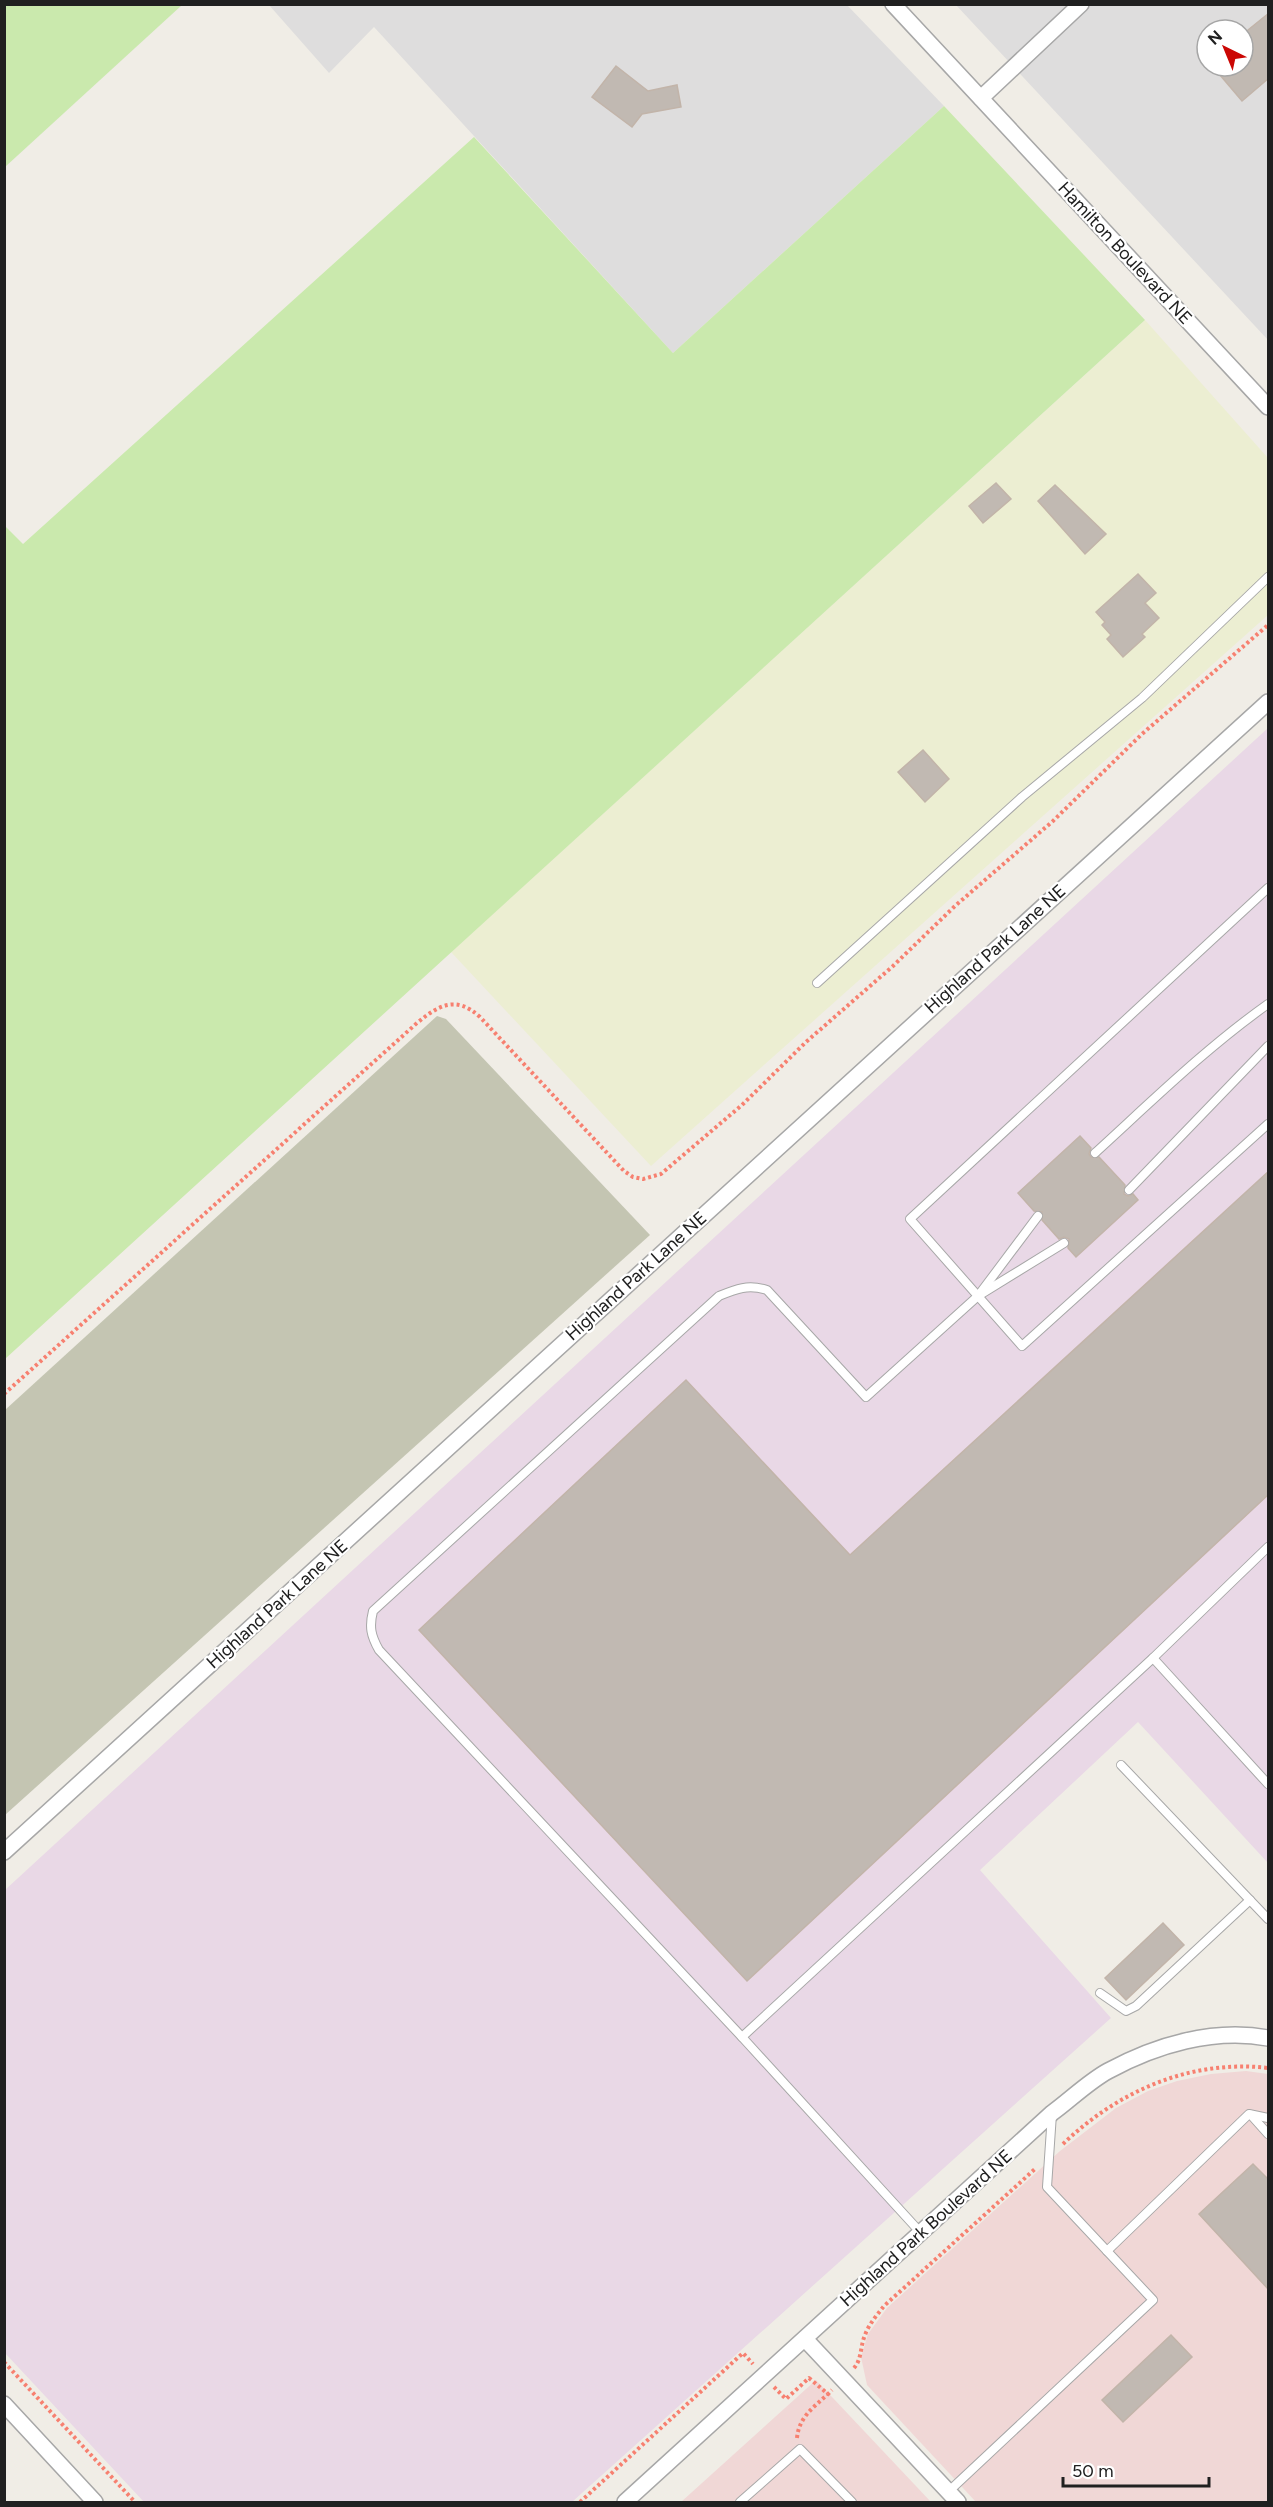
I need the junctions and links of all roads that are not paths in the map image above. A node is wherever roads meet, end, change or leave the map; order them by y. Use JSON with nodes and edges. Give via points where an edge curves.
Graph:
{"nodes":[{"id":1,"x":893,"y":4,"type":"edge"},
{"id":2,"x":1081,"y":4,"type":"edge"},
{"id":3,"x":981,"y":98,"type":"junction"},
{"id":4,"x":1269,"y":407,"type":"edge"},
{"id":5,"x":1269,"y":577,"type":"edge"},
{"id":6,"x":1269,"y":702,"type":"edge"},
{"id":7,"x":1269,"y":888,"type":"edge"},
{"id":8,"x":817,"y":983,"type":"dead end"},
{"id":9,"x":1269,"y":1004,"type":"edge"},
{"id":10,"x":1269,"y":1046,"type":"edge"},
{"id":11,"x":1269,"y":1124,"type":"edge"},
{"id":12,"x":1095,"y":1153,"type":"dead end"},
{"id":13,"x":1129,"y":1190,"type":"dead end"},
{"id":14,"x":1038,"y":1216,"type":"dead end"},
{"id":15,"x":1064,"y":1243,"type":"dead end"},
{"id":16,"x":978,"y":1296,"type":"junction"},
{"id":17,"x":1269,"y":1547,"type":"edge"},
{"id":18,"x":1153,"y":1658,"type":"junction"},
{"id":19,"x":1121,"y":1765,"type":"dead end"},
{"id":20,"x":1269,"y":1784,"type":"edge"},
{"id":21,"x":4,"y":1852,"type":"edge"},
{"id":22,"x":1250,"y":1900,"type":"junction"},
{"id":23,"x":1269,"y":1919,"type":"edge"},
{"id":24,"x":1100,"y":1993,"type":"dead end"},
{"id":25,"x":742,"y":2037,"type":"junction"},
{"id":26,"x":1269,"y":2038,"type":"edge"},
{"id":27,"x":1052,"y":2113,"type":"junction"},
{"id":28,"x":1250,"y":2114,"type":"junction"},
{"id":29,"x":1269,"y":2118,"type":"edge"},
{"id":30,"x":1269,"y":2134,"type":"edge"},
{"id":31,"x":921,"y":2233,"type":"junction"},
{"id":32,"x":1107,"y":2251,"type":"junction"},
{"id":33,"x":805,"y":2339,"type":"junction"},
{"id":34,"x":4,"y":2404,"type":"edge"},
{"id":35,"x":953,"y":2497,"type":"edge"},
{"id":36,"x":848,"y":2501,"type":"edge"},
{"id":37,"x":95,"y":2502,"type":"edge"},
{"id":38,"x":625,"y":2502,"type":"edge"},
{"id":39,"x":740,"y":2502,"type":"edge"}],
"edges":[{"from":1,"to":3,"type":"street","name":"Hamilton Boulevard NE"},
{"from":2,"to":3,"type":"street"},
{"from":3,"to":4,"type":"street","name":"Hamilton Boulevard NE"},
{"from":5,"to":8,"type":"lane","via":[[1142,698],[1022,797]]},
{"from":6,"to":21,"type":"street","name":"Highland Park Lane NE"},
{"from":7,"to":16,"type":"lane","via":[[910,1219]]},
{"from":9,"to":12,"type":"lane","via":[[1190,1067]]},
{"from":10,"to":13,"type":"lane"},
{"from":11,"to":16,"type":"lane","via":[[1022,1347]]},
{"from":14,"to":16,"type":"lane"},
{"from":15,"to":16,"type":"lane"},
{"from":16,"to":25,"type":"lane","via":[[866,1397],[767,1290],[754,1286],[738,1288],[719,1296],[373,1611],[369,1625],[379,1650]]},
{"from":17,"to":18,"type":"lane"},
{"from":18,"to":20,"type":"lane"},
{"from":18,"to":25,"type":"lane"},
{"from":19,"to":22,"type":"lane"},
{"from":22,"to":23,"type":"lane"},
{"from":22,"to":24,"type":"lane","via":[[1136,2006],[1126,2011]]},
{"from":25,"to":31,"type":"lane"},
{"from":26,"to":27,"type":"street","name":"Highland Park Boulevard NE","via":[[1245,2034],[1163,2046],[1106,2072]]},
{"from":27,"to":31,"type":"street","name":"Highland Park Boulevard NE"},
{"from":27,"to":32,"type":"lane","via":[[1047,2187]]},
{"from":28,"to":29,"type":"lane"},
{"from":28,"to":30,"type":"lane"},
{"from":28,"to":32,"type":"lane"},
{"from":31,"to":33,"type":"street","name":"Highland Park Boulevard NE"},
{"from":32,"to":35,"type":"lane","via":[[1153,2300]]},
{"from":33,"to":35,"type":"street"},
{"from":33,"to":38,"type":"street","name":"Highland Park Boulevard NE"},
{"from":34,"to":37,"type":"street"},
{"from":36,"to":39,"type":"lane","via":[[800,2449]]}]}
